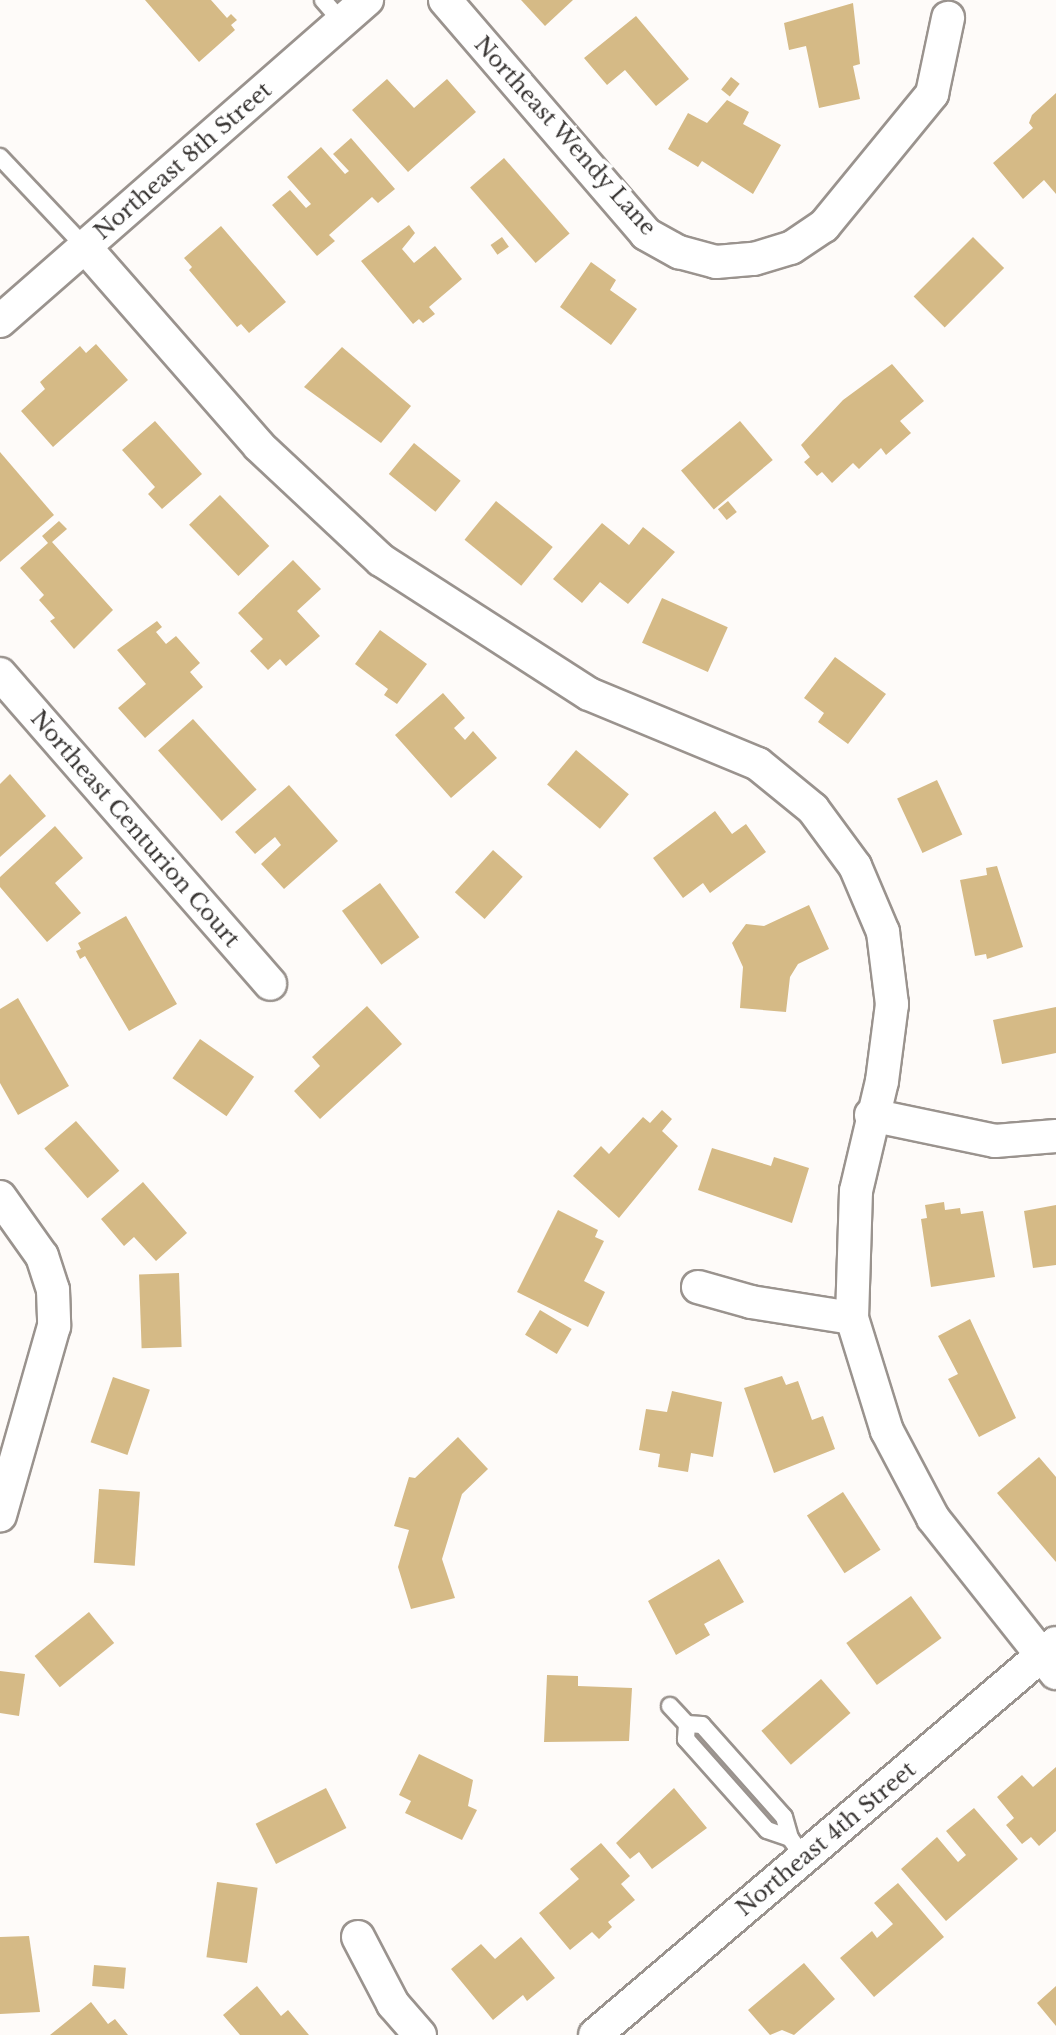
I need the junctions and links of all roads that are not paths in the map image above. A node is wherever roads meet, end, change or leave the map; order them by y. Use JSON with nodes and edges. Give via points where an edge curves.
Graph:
{"nodes":[{"id":1,"x":367,"y":0,"type":"edge"},
{"id":2,"x":445,"y":0,"type":"edge"},
{"id":3,"x":332,"y":11,"type":"edge"},
{"id":4,"x":948,"y":18,"type":"dead end"},
{"id":5,"x":0,"y":157,"type":"edge"},
{"id":6,"x":85,"y":247,"type":"junction"},
{"id":7,"x":0,"y":321,"type":"edge"},
{"id":8,"x":0,"y":674,"type":"edge"},
{"id":9,"x":270,"y":984,"type":"dead end"},
{"id":10,"x":871,"y":1115,"type":"junction"},
{"id":11,"x":1056,"y":1136,"type":"edge"},
{"id":12,"x":0,"y":1197,"type":"edge"},
{"id":13,"x":698,"y":1287,"type":"dead end"},
{"id":14,"x":852,"y":1318,"type":"junction"},
{"id":15,"x":0,"y":1515,"type":"edge"},
{"id":16,"x":1051,"y":1657,"type":"edge"},
{"id":17,"x":670,"y":1706,"type":"dead end"},
{"id":18,"x":797,"y":1848,"type":"junction"},
{"id":19,"x":358,"y":1937,"type":"dead end"},
{"id":20,"x":420,"y":2035,"type":"edge"},
{"id":21,"x":595,"y":2035,"type":"edge"}],
"edges":[{"from":1,"to":3,"type":"street","name":"Northeast 8th Street"},
{"from":2,"to":4,"type":"street","name":"Northeast Wendy Lane","via":[[646,234],[679,252],[716,262],[754,259],[791,248],[824,226],[932,94]]},
{"from":3,"to":6,"type":"street","name":"Northeast 8th Street"},
{"from":5,"to":6,"type":"lane"},
{"from":6,"to":7,"type":"street","name":"Northeast 8th Street"},
{"from":6,"to":10,"type":"street","via":[[259,446],[381,560],[589,694],[758,764],[813,809],[855,866],[883,932],[892,1004],[882,1081]]},
{"from":8,"to":9,"type":"street","name":"Northeast Centurion Court"},
{"from":10,"to":11,"type":"street","via":[[995,1141]]},
{"from":10,"to":14,"type":"street","via":[[851,1241]]},
{"from":12,"to":15,"type":"street","via":[[42,1256],[53,1290],[54,1326]]},
{"from":13,"to":14,"type":"street","via":[[751,1302]]},
{"from":14,"to":16,"type":"street","via":[[887,1431],[933,1518]]},
{"from":16,"to":18,"type":"street","name":"Northeast 4th Street"},
{"from":17,"to":18,"type":"lane","via":[[687,1724],[702,1725],[784,1817]]},
{"from":18,"to":21,"type":"street","name":"Northeast 4th Street"},
{"from":19,"to":20,"type":"street","via":[[393,2004]]}]}
